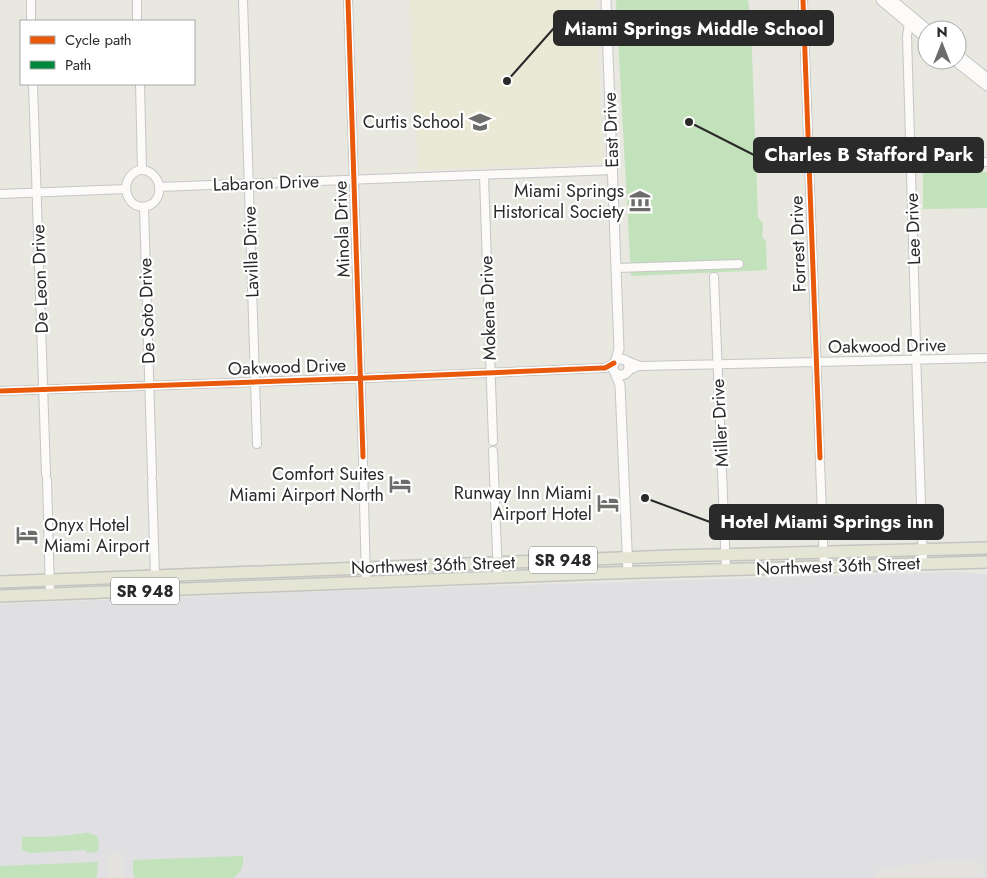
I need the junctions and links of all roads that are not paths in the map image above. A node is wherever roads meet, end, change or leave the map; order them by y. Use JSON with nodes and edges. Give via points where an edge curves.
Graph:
{"nodes":[{"id":1,"x":31,"y":0,"type":"edge"},
{"id":2,"x":137,"y":0,"type":"edge"},
{"id":3,"x":243,"y":0,"type":"edge"},
{"id":4,"x":348,"y":0,"type":"edge"},
{"id":5,"x":606,"y":0,"type":"edge"},
{"id":6,"x":803,"y":0,"type":"edge"},
{"id":7,"x":880,"y":0,"type":"edge"},
{"id":8,"x":892,"y":0,"type":"edge"},
{"id":9,"x":31,"y":20,"type":"edge"},
{"id":10,"x":137,"y":20,"type":"edge"},
{"id":11,"x":917,"y":21,"type":"edge"},
{"id":12,"x":909,"y":23,"type":"junction"},
{"id":13,"x":917,"y":30,"type":"edge"},
{"id":14,"x":967,"y":62,"type":"edge"},
{"id":15,"x":967,"y":70,"type":"edge"},
{"id":16,"x":987,"y":78,"type":"edge"},
{"id":17,"x":33,"y":85,"type":"edge"},
{"id":18,"x":140,"y":85,"type":"edge"},
{"id":19,"x":987,"y":86,"type":"edge"},
{"id":20,"x":987,"y":162,"type":"edge"},
{"id":21,"x":911,"y":164,"type":"junction"},
{"id":22,"x":809,"y":165,"type":"junction"},
{"id":23,"x":142,"y":170,"type":"junction"},
{"id":24,"x":612,"y":170,"type":"junction"},
{"id":25,"x":484,"y":176,"type":"junction"},
{"id":26,"x":354,"y":180,"type":"junction"},
{"id":27,"x":249,"y":183,"type":"junction"},
{"id":28,"x":159,"y":188,"type":"junction"},
{"id":29,"x":126,"y":189,"type":"junction"},
{"id":30,"x":36,"y":193,"type":"junction"},
{"id":31,"x":0,"y":194,"type":"edge"},
{"id":32,"x":144,"y":206,"type":"junction"},
{"id":33,"x":739,"y":264,"type":"dead end"},
{"id":34,"x":616,"y":268,"type":"junction"},
{"id":35,"x":714,"y":277,"type":"dead end"},
{"id":36,"x":916,"y":344,"type":"dead end"},
{"id":37,"x":916,"y":356,"type":"junction"},
{"id":38,"x":987,"y":358,"type":"edge"},
{"id":39,"x":816,"y":362,"type":"junction"},
{"id":40,"x":717,"y":364,"type":"junction"},
{"id":41,"x":619,"y":367,"type":"junction"},
{"id":42,"x":490,"y":372,"type":"junction"},
{"id":43,"x":359,"y":378,"type":"junction"},
{"id":44,"x":255,"y":381,"type":"junction"},
{"id":45,"x":149,"y":386,"type":"junction"},
{"id":46,"x":44,"y":390,"type":"junction"},
{"id":47,"x":0,"y":392,"type":"edge"},
{"id":48,"x":493,"y":441,"type":"dead end"},
{"id":49,"x":257,"y":444,"type":"dead end"},
{"id":50,"x":493,"y":451,"type":"dead end"},
{"id":51,"x":987,"y":548,"type":"edge"},
{"id":52,"x":922,"y":550,"type":"junction"},
{"id":53,"x":824,"y":552,"type":"junction"},
{"id":54,"x":725,"y":554,"type":"junction"},
{"id":55,"x":628,"y":558,"type":"junction"},
{"id":56,"x":987,"y":562,"type":"edge"},
{"id":57,"x":497,"y":563,"type":"junction"},
{"id":58,"x":923,"y":563,"type":"junction"},
{"id":59,"x":824,"y":566,"type":"junction"},
{"id":60,"x":366,"y":568,"type":"junction"},
{"id":61,"x":726,"y":569,"type":"junction"},
{"id":62,"x":628,"y":572,"type":"junction"},
{"id":63,"x":238,"y":573,"type":"junction"},
{"id":64,"x":154,"y":576,"type":"junction"},
{"id":65,"x":498,"y":577,"type":"junction"},
{"id":66,"x":50,"y":580,"type":"junction"},
{"id":67,"x":0,"y":582,"type":"edge"},
{"id":68,"x":366,"y":582,"type":"junction"},
{"id":69,"x":239,"y":587,"type":"junction"},
{"id":70,"x":118,"y":592,"type":"junction"},
{"id":71,"x":50,"y":594,"type":"junction"},
{"id":72,"x":0,"y":596,"type":"edge"}],
"edges":[{"from":1,"to":9,"type":"street"},
{"from":2,"to":10,"type":"street"},
{"from":3,"to":27,"type":"street","name":"Lavilla Drive"},
{"from":4,"to":26,"type":"street","name":"Minola Drive"},
{"from":5,"to":24,"type":"street","name":"East Drive"},
{"from":6,"to":22,"type":"street","name":"Forrest Drive"},
{"from":7,"to":12,"type":"street"},
{"from":8,"to":11,"type":"street"},
{"from":12,"to":13,"type":"street"},
{"from":12,"to":21,"type":"street","name":"Lee Drive"},
{"from":14,"to":16,"type":"street"},
{"from":15,"to":19,"type":"street"},
{"from":17,"to":30,"type":"street","name":"De Leon Drive"},
{"from":18,"to":23,"type":"street"},
{"from":20,"to":21,"type":"street"},
{"from":21,"to":22,"type":"street"},
{"from":21,"to":36,"type":"street","name":"Lee Drive"},
{"from":22,"to":39,"type":"street","name":"Forrest Drive"},
{"from":23,"to":28,"type":"street","via":[[154,176]]},
{"from":23,"to":29,"type":"street","via":[[132,174]]},
{"from":24,"to":25,"type":"street","name":"Labaron Drive"},
{"from":24,"to":34,"type":"street","name":"East Drive"},
{"from":25,"to":26,"type":"street","name":"Labaron Drive"},
{"from":25,"to":42,"type":"street","name":"Mokena Drive"},
{"from":26,"to":27,"type":"street","name":"Labaron Drive"},
{"from":26,"to":43,"type":"street","name":"Minola Drive"},
{"from":27,"to":28,"type":"street","name":"Labaron Drive"},
{"from":27,"to":44,"type":"street","name":"Lavilla Drive"},
{"from":28,"to":32,"type":"street","via":[[154,202]]},
{"from":29,"to":30,"type":"street"},
{"from":29,"to":32,"type":"street","via":[[132,202]]},
{"from":30,"to":31,"type":"street"},
{"from":30,"to":46,"type":"street","name":"De Leon Drive"},
{"from":32,"to":45,"type":"street","name":"De Soto Drive"},
{"from":33,"to":34,"type":"street"},
{"from":34,"to":41,"type":"street","name":"East Drive"},
{"from":35,"to":40,"type":"street","name":"Miller Drive"},
{"from":37,"to":38,"type":"street","name":"Oakwood Drive"},
{"from":37,"to":39,"type":"street","name":"Oakwood Drive"},
{"from":37,"to":52,"type":"street"},
{"from":39,"to":40,"type":"street","name":"Oakwood Drive"},
{"from":39,"to":53,"type":"street","name":"Forrest Drive"},
{"from":40,"to":41,"type":"street","name":"Oakwood Drive"},
{"from":40,"to":54,"type":"street","name":"Miller Drive"},
{"from":41,"to":42,"type":"street","name":"Oakwood Drive"},
{"from":41,"to":55,"type":"street","name":"East Drive"},
{"from":42,"to":43,"type":"street","name":"Oakwood Drive"},
{"from":42,"to":48,"type":"street","name":"Mokena Drive"},
{"from":43,"to":44,"type":"street","name":"Oakwood Drive"},
{"from":43,"to":60,"type":"street","name":"Minola Drive"},
{"from":44,"to":45,"type":"street","name":"Oakwood Drive"},
{"from":44,"to":49,"type":"street","name":"Lavilla Drive"},
{"from":45,"to":46,"type":"street","name":"Oakwood Drive"},
{"from":45,"to":64,"type":"street","name":"De Soto Drive"},
{"from":46,"to":47,"type":"street","name":"Oakwood Drive"},
{"from":46,"to":66,"type":"street","name":"De Leon Drive"},
{"from":50,"to":57,"type":"street"},
{"from":51,"to":52,"type":"main road","name":"Northwest 36th Street","number":"SR 948"},
{"from":52,"to":53,"type":"main road","name":"Northwest 36th Street","number":"SR 948"},
{"from":52,"to":58,"type":"street"},
{"from":53,"to":54,"type":"main road","name":"Northwest 36th Street","number":"SR 948"},
{"from":53,"to":59,"type":"street","name":"Forrest Drive"},
{"from":54,"to":55,"type":"main road","name":"Northwest 36th Street","number":"SR 948"},
{"from":54,"to":61,"type":"street","name":"Miller Drive"},
{"from":55,"to":57,"type":"main road","name":"Northwest 36th Street","number":"SR 948"},
{"from":55,"to":62,"type":"street","name":"East Drive"},
{"from":56,"to":58,"type":"main road","name":"Northwest 36th Street","number":"SR 948"},
{"from":57,"to":60,"type":"main road","name":"Northwest 36th Street","number":"SR 948"},
{"from":57,"to":65,"type":"street"},
{"from":58,"to":59,"type":"main road","name":"Northwest 36th Street","number":"SR 948"},
{"from":59,"to":61,"type":"main road","name":"Northwest 36th Street","number":"SR 948"},
{"from":60,"to":63,"type":"main road","name":"Northwest 36th Street","number":"SR 948"},
{"from":60,"to":68,"type":"street","name":"Minola Drive"},
{"from":61,"to":62,"type":"main road","name":"Northwest 36th Street","number":"SR 948"},
{"from":62,"to":65,"type":"main road","name":"Northwest 36th Street","number":"SR 948"},
{"from":63,"to":64,"type":"main road","name":"Northwest 36th Street","number":"SR 948"},
{"from":63,"to":69,"type":"main road"},
{"from":64,"to":66,"type":"main road","name":"Northwest 36th Street","number":"SR 948"},
{"from":64,"to":70,"type":"main road","via":[[149,583],[127,586]]},
{"from":65,"to":68,"type":"main road","name":"Northwest 36th Street","number":"SR 948"},
{"from":66,"to":67,"type":"main road","name":"Northwest 36th Street","number":"SR 948"},
{"from":66,"to":71,"type":"street","name":"De Leon Drive"},
{"from":68,"to":69,"type":"main road","name":"Northwest 36th Street","number":"SR 948"},
{"from":69,"to":70,"type":"main road","name":"Northwest 36th Street","number":"SR 948"},
{"from":70,"to":71,"type":"main road","name":"Northwest 36th Street","number":"SR 948"},
{"from":71,"to":72,"type":"main road","name":"Northwest 36th Street","number":"SR 948"}]}
